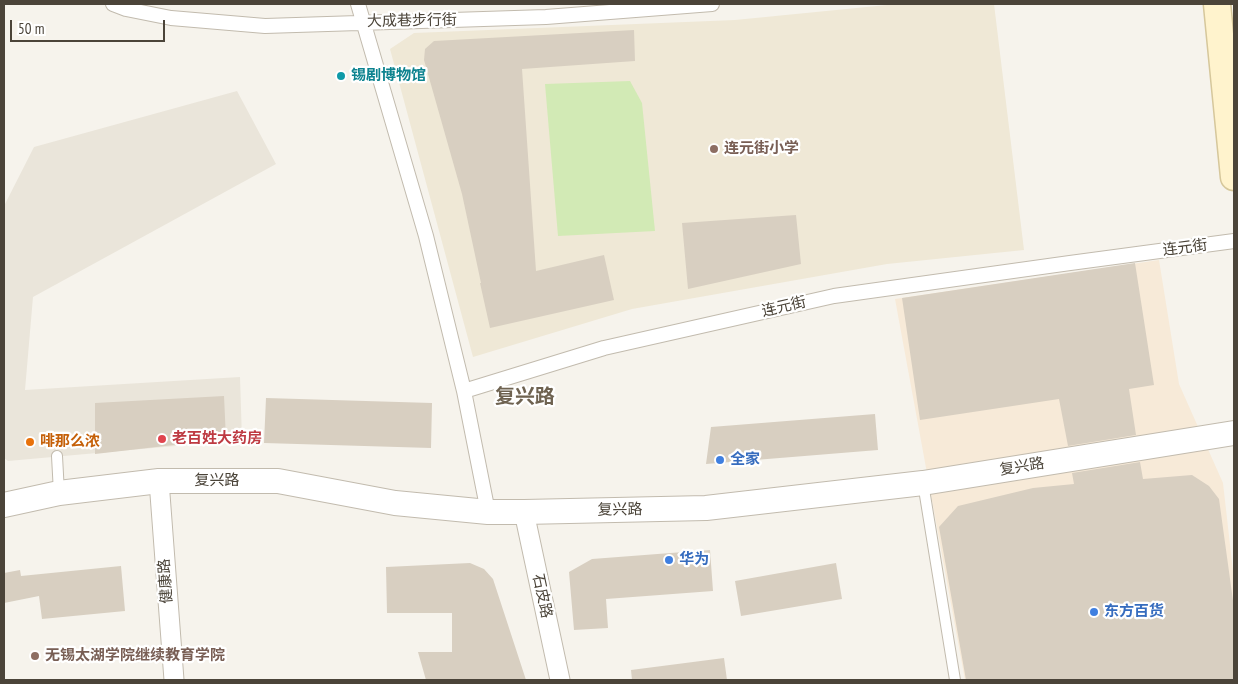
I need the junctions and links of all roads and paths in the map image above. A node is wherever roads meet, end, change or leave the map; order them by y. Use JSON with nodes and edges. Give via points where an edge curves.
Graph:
{"nodes":[{"id":1,"x":113,"y":4,"type":"edge"},
{"id":2,"x":358,"y":4,"type":"edge"},
{"id":3,"x":712,"y":4,"type":"edge"},
{"id":4,"x":1217,"y":4,"type":"edge"},
{"id":5,"x":363,"y":22,"type":"junction"},
{"id":6,"x":1234,"y":177,"type":"edge"},
{"id":7,"x":1234,"y":241,"type":"edge"},
{"id":8,"x":464,"y":391,"type":"junction"},
{"id":9,"x":1234,"y":433,"type":"edge"},
{"id":10,"x":57,"y":456,"type":"dead end"},
{"id":11,"x":159,"y":481,"type":"junction"},
{"id":12,"x":923,"y":483,"type":"junction"},
{"id":13,"x":59,"y":493,"type":"junction"},
{"id":14,"x":4,"y":504,"type":"edge"},
{"id":15,"x":488,"y":512,"type":"junction"},
{"id":16,"x":524,"y":512,"type":"junction"},
{"id":17,"x":174,"y":680,"type":"edge"},
{"id":18,"x":560,"y":680,"type":"edge"},
{"id":19,"x":955,"y":680,"type":"edge"}],
"edges":[{"from":1,"to":5,"type":"street","name":"大成巷步行街","via":[[171,18],[265,26]]},
{"from":2,"to":5,"type":"street"},
{"from":3,"to":5,"type":"street","name":"大成巷步行街","via":[[546,17]]},
{"from":4,"to":6,"type":"main road"},
{"from":5,"to":8,"type":"street","via":[[426,236]]},
{"from":7,"to":8,"type":"street","name":"连元街","via":[[834,296],[604,348]]},
{"from":8,"to":15,"type":"street"},
{"from":9,"to":12,"type":"street","name":"复兴路"},
{"from":10,"to":13,"type":"lane"},
{"from":11,"to":13,"type":"street","name":"复兴路"},
{"from":11,"to":15,"type":"street","name":"复兴路","via":[[278,481],[395,503]]},
{"from":11,"to":17,"type":"street","name":"健康路"},
{"from":12,"to":16,"type":"street","name":"复兴路","via":[[706,508]]},
{"from":12,"to":19,"type":"lane"},
{"from":13,"to":14,"type":"street","name":"复兴路"},
{"from":15,"to":16,"type":"street","name":"复兴路"},
{"from":16,"to":18,"type":"street","name":"石皮路"}]}
